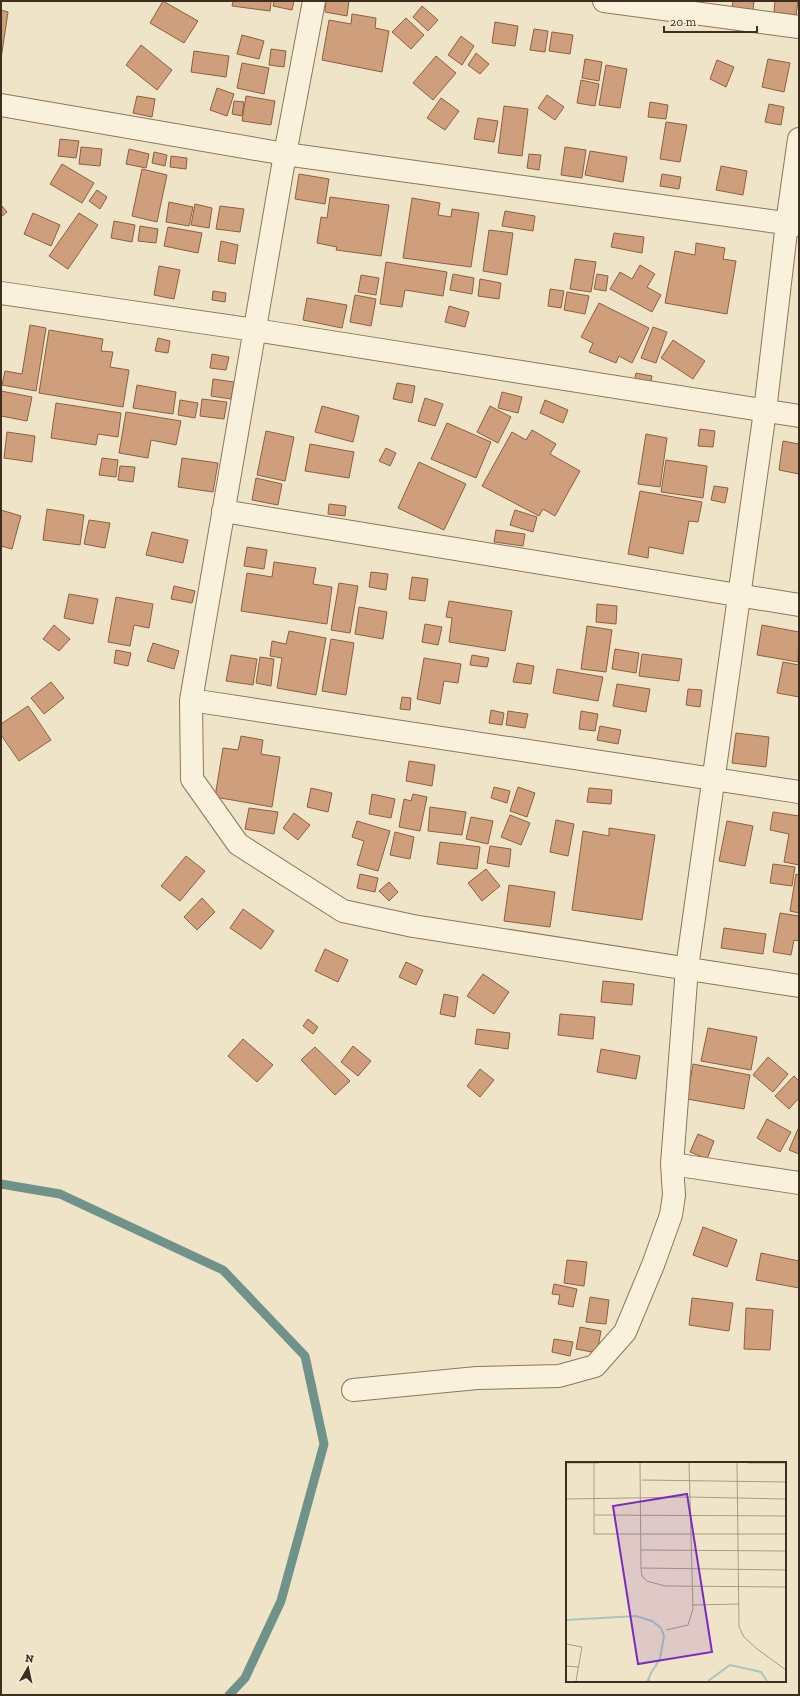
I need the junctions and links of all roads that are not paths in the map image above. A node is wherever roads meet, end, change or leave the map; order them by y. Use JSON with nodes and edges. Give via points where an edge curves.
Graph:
{"nodes":[{"id":1,"x":314,"y":1,"type":"edge"},
{"id":2,"x":604,"y":1,"type":"edge"},
{"id":3,"x":799,"y":27,"type":"edge"},
{"id":4,"x":1,"y":105,"type":"edge"},
{"id":5,"x":799,"y":139,"type":"edge"},
{"id":6,"x":285,"y":154,"type":"junction"},
{"id":7,"x":793,"y":224,"type":"edge"},
{"id":8,"x":1,"y":293,"type":"edge"},
{"id":9,"x":255,"y":330,"type":"junction"},
{"id":10,"x":766,"y":411,"type":"junction"},
{"id":11,"x":799,"y":416,"type":"edge"},
{"id":12,"x":223,"y":511,"type":"junction"},
{"id":13,"x":739,"y":595,"type":"junction"},
{"id":14,"x":799,"y":605,"type":"edge"},
{"id":15,"x":191,"y":700,"type":"junction"},
{"id":16,"x":714,"y":778,"type":"junction"},
{"id":17,"x":799,"y":792,"type":"edge"},
{"id":18,"x":687,"y":968,"type":"junction"},
{"id":19,"x":799,"y":986,"type":"edge"},
{"id":20,"x":672,"y":1164,"type":"junction"},
{"id":21,"x":799,"y":1183,"type":"edge"},
{"id":22,"x":353,"y":1390,"type":"dead end"}],
"edges":[{"from":1,"to":6,"type":"street"},
{"from":2,"to":3,"type":"street"},
{"from":4,"to":6,"type":"street"},
{"from":5,"to":7,"type":"street"},
{"from":6,"to":7,"type":"street"},
{"from":6,"to":9,"type":"street"},
{"from":7,"to":10,"type":"street"},
{"from":8,"to":9,"type":"street"},
{"from":9,"to":10,"type":"street"},
{"from":9,"to":12,"type":"street"},
{"from":10,"to":11,"type":"street"},
{"from":10,"to":13,"type":"street"},
{"from":12,"to":13,"type":"street"},
{"from":12,"to":15,"type":"street"},
{"from":13,"to":14,"type":"street"},
{"from":13,"to":16,"type":"street"},
{"from":15,"to":16,"type":"street"},
{"from":15,"to":18,"type":"street","via":[[192,779],[238,844],[343,911],[413,926]]},
{"from":16,"to":17,"type":"street"},
{"from":16,"to":18,"type":"street"},
{"from":18,"to":19,"type":"street"},
{"from":18,"to":20,"type":"street"},
{"from":20,"to":21,"type":"street"},
{"from":20,"to":22,"type":"street","via":[[674,1195],[671,1215],[653,1265],[625,1332],[595,1366],[559,1376],[477,1378]]}]}
